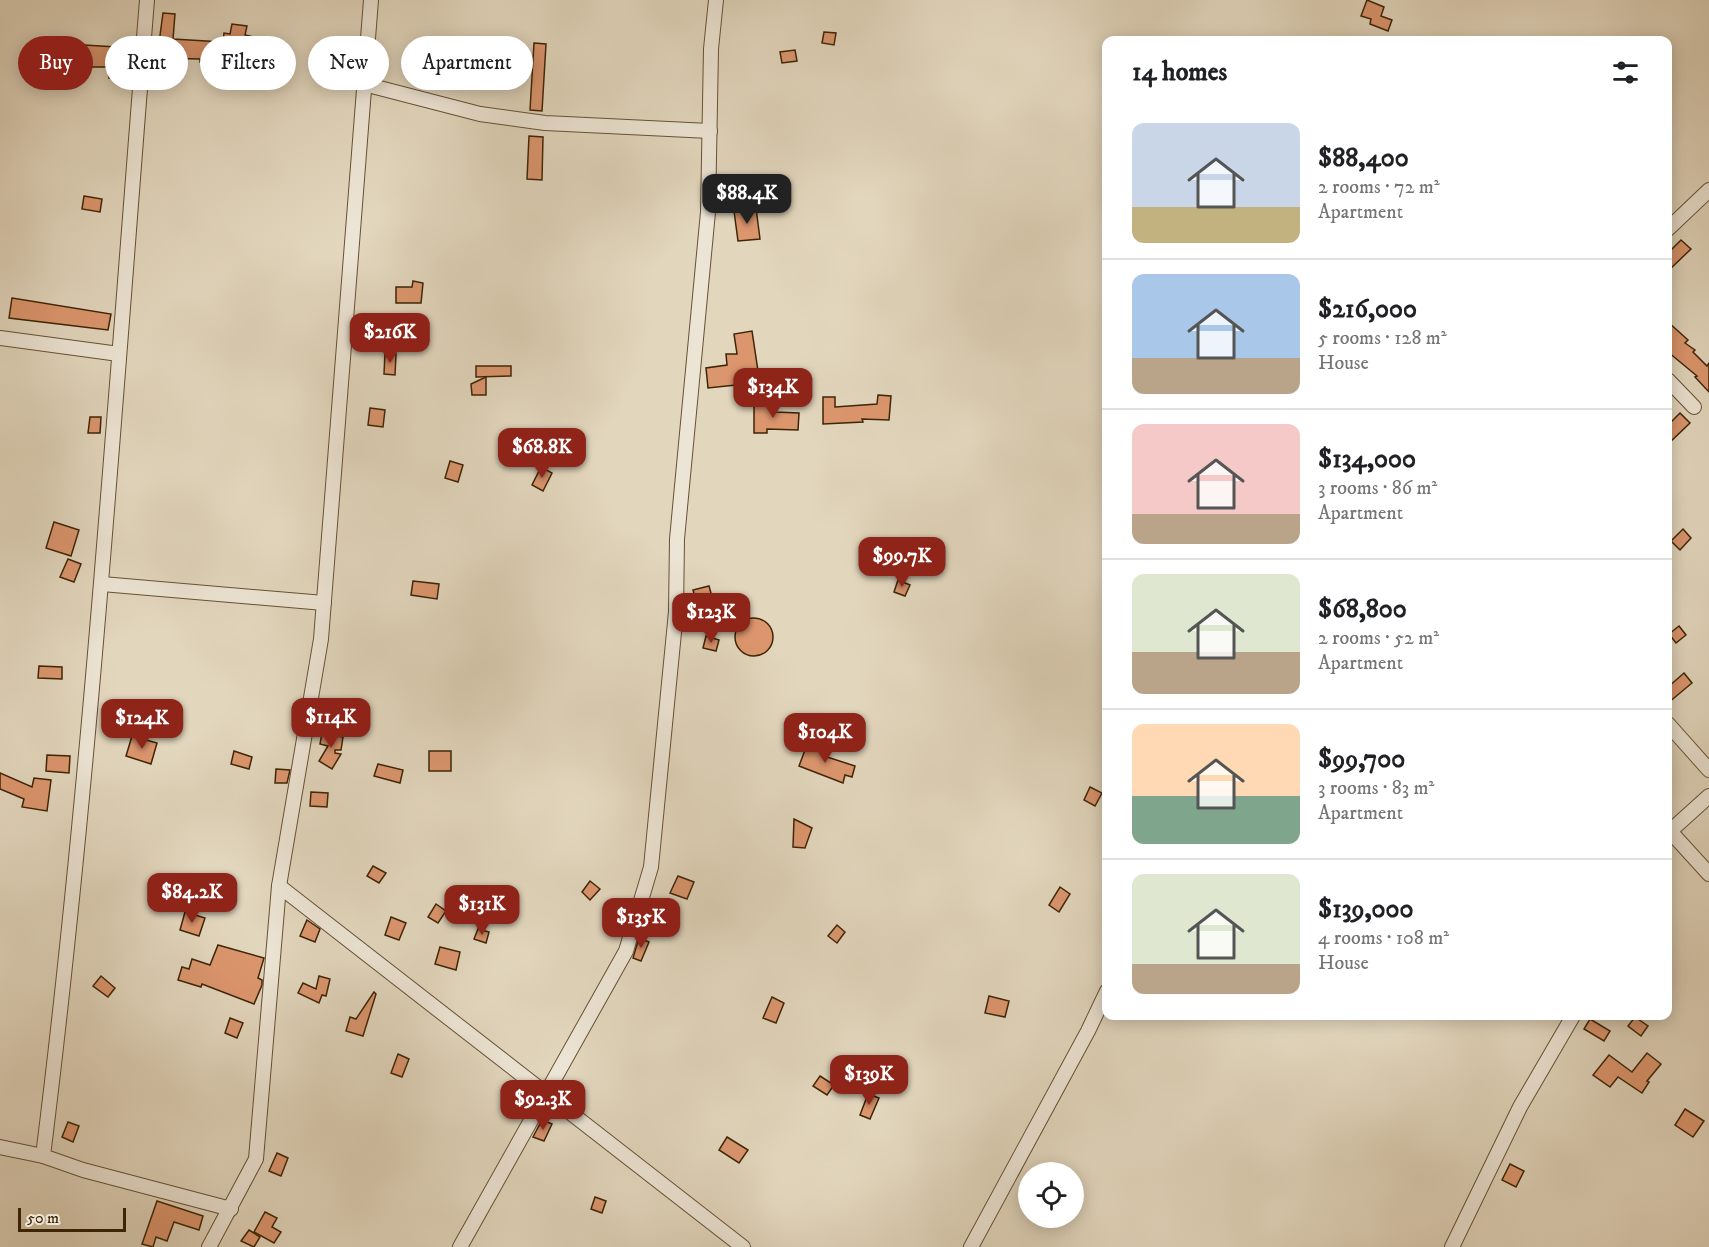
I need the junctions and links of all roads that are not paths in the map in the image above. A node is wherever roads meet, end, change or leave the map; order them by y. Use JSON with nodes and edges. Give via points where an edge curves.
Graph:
{"nodes":[{"id":1,"x":147,"y":0,"type":"edge"},
{"id":2,"x":371,"y":0,"type":"edge"},
{"id":3,"x":717,"y":0,"type":"edge"},
{"id":4,"x":368,"y":36,"type":"edge"},
{"id":5,"x":364,"y":90,"type":"edge"},
{"id":6,"x":387,"y":90,"type":"edge"},
{"id":7,"x":710,"y":131,"type":"junction"},
{"id":8,"x":1709,"y":190,"type":"edge"},
{"id":9,"x":1672,"y":225,"type":"edge"},
{"id":10,"x":0,"y":338,"type":"edge"},
{"id":11,"x":119,"y":354,"type":"junction"},
{"id":12,"x":1672,"y":384,"type":"edge"},
{"id":13,"x":1694,"y":407,"type":"dead end"},
{"id":14,"x":102,"y":584,"type":"junction"},
{"id":15,"x":324,"y":603,"type":"junction"},
{"id":16,"x":1672,"y":728,"type":"edge"},
{"id":17,"x":1709,"y":770,"type":"edge"},
{"id":18,"x":1709,"y":796,"type":"edge"},
{"id":19,"x":1672,"y":828,"type":"edge"},
{"id":20,"x":1672,"y":835,"type":"edge"},
{"id":21,"x":1709,"y":874,"type":"edge"},
{"id":22,"x":279,"y":886,"type":"junction"},
{"id":23,"x":1102,"y":1002,"type":"edge"},
{"id":24,"x":1571,"y":1020,"type":"edge"},
{"id":25,"x":547,"y":1095,"type":"junction"},
{"id":26,"x":0,"y":1147,"type":"edge"},
{"id":27,"x":42,"y":1156,"type":"junction"},
{"id":28,"x":231,"y":1209,"type":"junction"},
{"id":29,"x":209,"y":1247,"type":"edge"},
{"id":30,"x":460,"y":1247,"type":"edge"},
{"id":31,"x":743,"y":1247,"type":"edge"},
{"id":32,"x":971,"y":1247,"type":"edge"},
{"id":33,"x":1452,"y":1247,"type":"edge"}],
"edges":[{"from":1,"to":11,"type":"street"},
{"from":2,"to":4,"type":"street"},
{"from":3,"to":7,"type":"street","via":[[711,49]]},
{"from":5,"to":15,"type":"street"},
{"from":6,"to":7,"type":"street","via":[[480,114],[565,124]]},
{"from":7,"to":25,"type":"street","via":[[708,212],[677,538],[676,612],[651,867],[626,951]]},
{"from":8,"to":9,"type":"street"},
{"from":10,"to":11,"type":"street"},
{"from":11,"to":14,"type":"street"},
{"from":12,"to":13,"type":"street"},
{"from":14,"to":15,"type":"street"},
{"from":14,"to":27,"type":"street","via":[[64,985]]},
{"from":15,"to":22,"type":"street"},
{"from":16,"to":17,"type":"street"},
{"from":18,"to":19,"type":"street"},
{"from":20,"to":21,"type":"street"},
{"from":22,"to":25,"type":"street"},
{"from":22,"to":28,"type":"street","via":[[256,1159]]},
{"from":23,"to":32,"type":"street"},
{"from":24,"to":33,"type":"street","via":[[1520,1107]]},
{"from":25,"to":30,"type":"street"},
{"from":25,"to":31,"type":"street"},
{"from":26,"to":27,"type":"street"},
{"from":27,"to":28,"type":"street"},
{"from":28,"to":29,"type":"street"}]}
